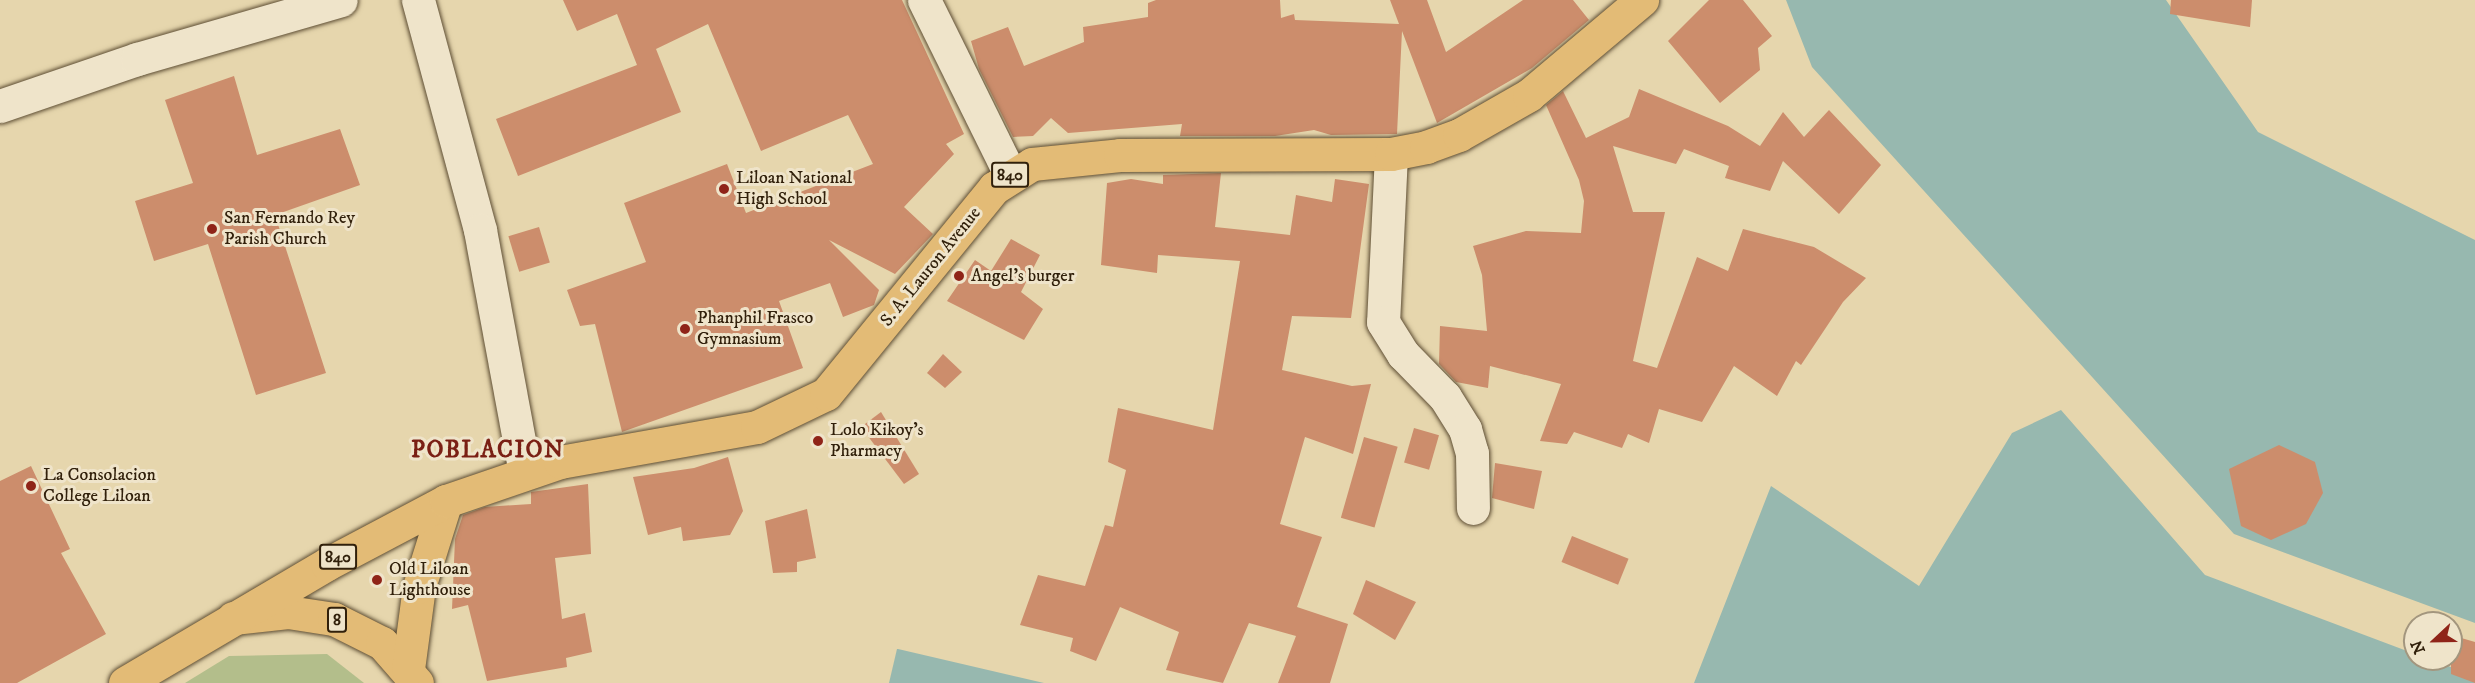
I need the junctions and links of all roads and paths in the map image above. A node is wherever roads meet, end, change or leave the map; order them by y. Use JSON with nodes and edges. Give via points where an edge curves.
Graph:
{"nodes":[{"id":1,"x":341,"y":0,"type":"edge"},
{"id":2,"x":418,"y":0,"type":"edge"},
{"id":3,"x":924,"y":0,"type":"edge"},
{"id":4,"x":1642,"y":0,"type":"edge"},
{"id":5,"x":0,"y":106,"type":"edge"},
{"id":6,"x":1391,"y":154,"type":"junction"},
{"id":7,"x":1010,"y":174,"type":"junction"},
{"id":8,"x":525,"y":472,"type":"junction"},
{"id":9,"x":446,"y":501,"type":"junction"},
{"id":10,"x":1473,"y":508,"type":"dead end"},
{"id":11,"x":232,"y":618,"type":"junction"},
{"id":12,"x":413,"y":676,"type":"edge"},
{"id":13,"x":124,"y":683,"type":"edge"}],
"edges":[{"from":1,"to":5,"type":"street","via":[[137,59]]},
{"from":2,"to":8,"type":"street","via":[[480,230]]},
{"from":3,"to":7,"type":"street"},
{"from":4,"to":6,"type":"main road","name":"S. A. Lauron Avenue","number":"840","via":[[1564,69],[1495,116],[1426,147]]},
{"from":6,"to":7,"type":"main road","name":"S. A. Lauron Avenue","number":"840","via":[[1120,155],[1032,164]]},
{"from":6,"to":10,"type":"street","via":[[1383,322],[1403,354],[1445,397],[1465,429],[1473,453]]},
{"from":7,"to":8,"type":"main road","name":"S. A. Lauron Avenue","number":"840","via":[[994,188],[826,394],[757,427]]},
{"from":8,"to":9,"type":"main road","name":"S. A. Lauron Avenue","number":"840"},
{"from":9,"to":11,"type":"main road","name":"S. A. Lauron Avenue","number":"840"},
{"from":9,"to":12,"type":"main road","via":[[420,587]]},
{"from":11,"to":12,"type":"main road","number":"8","via":[[288,612],[334,619],[382,643]]},
{"from":11,"to":13,"type":"main road","number":"8"}]}
